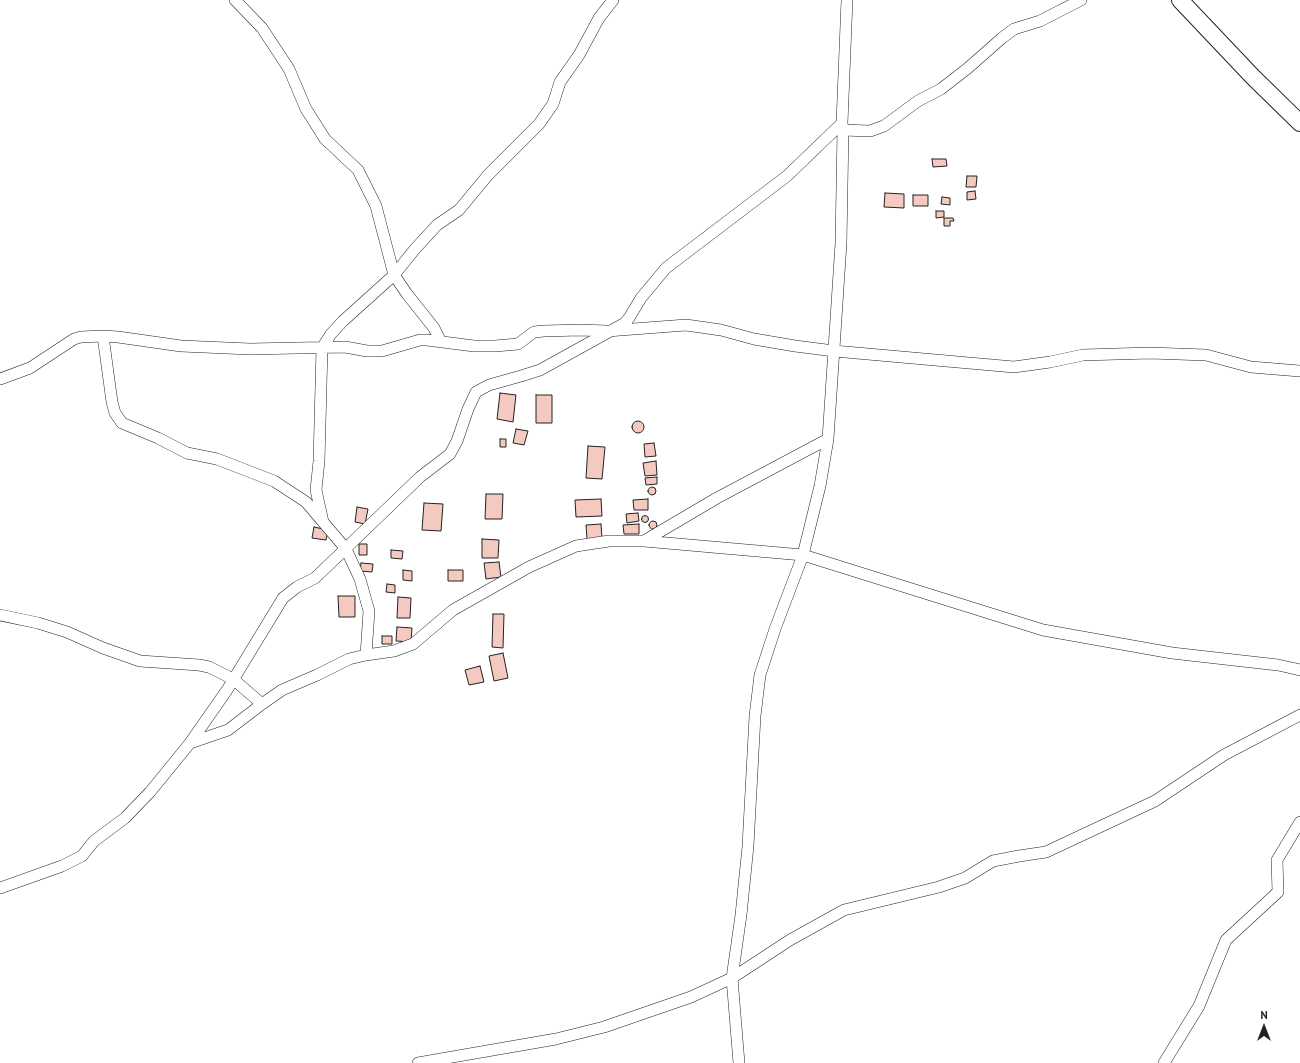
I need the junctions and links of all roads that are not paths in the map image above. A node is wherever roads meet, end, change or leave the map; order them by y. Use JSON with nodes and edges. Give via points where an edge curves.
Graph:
{"nodes":[{"id":1,"x":235,"y":0,"type":"edge"},
{"id":2,"x":613,"y":0,"type":"edge"},
{"id":3,"x":847,"y":0,"type":"edge"},
{"id":4,"x":1081,"y":0,"type":"edge"},
{"id":5,"x":1180,"y":0,"type":"edge"},
{"id":6,"x":1300,"y":123,"type":"edge"},
{"id":7,"x":843,"y":127,"type":"junction"},
{"id":8,"x":394,"y":275,"type":"junction"},
{"id":9,"x":607,"y":331,"type":"junction"},
{"id":10,"x":103,"y":336,"type":"junction"},
{"id":11,"x":441,"y":342,"type":"junction"},
{"id":12,"x":322,"y":348,"type":"junction"},
{"id":13,"x":834,"y":351,"type":"junction"},
{"id":14,"x":1300,"y":371,"type":"edge"},
{"id":15,"x":0,"y":380,"type":"edge"},
{"id":16,"x":828,"y":439,"type":"junction"},
{"id":17,"x":323,"y":522,"type":"junction"},
{"id":18,"x":644,"y":541,"type":"junction"},
{"id":19,"x":346,"y":549,"type":"junction"},
{"id":20,"x":803,"y":555,"type":"junction"},
{"id":21,"x":0,"y":615,"type":"edge"},
{"id":22,"x":366,"y":655,"type":"junction"},
{"id":23,"x":1300,"y":670,"type":"edge"},
{"id":24,"x":233,"y":679,"type":"junction"},
{"id":25,"x":262,"y":704,"type":"junction"},
{"id":26,"x":1300,"y":715,"type":"edge"},
{"id":27,"x":190,"y":743,"type":"junction"},
{"id":28,"x":1300,"y":822,"type":"edge"},
{"id":29,"x":0,"y":888,"type":"edge"},
{"id":30,"x":732,"y":978,"type":"junction"},
{"id":31,"x":418,"y":1063,"type":"edge"},
{"id":32,"x":739,"y":1063,"type":"edge"},
{"id":33,"x":1164,"y":1063,"type":"edge"}],
"edges":[{"from":1,"to":8,"type":"street","via":[[262,28],[289,69],[306,109],[325,139],[358,170],[376,206]]},
{"from":2,"to":8,"type":"street","via":[[560,82],[553,104],[539,124],[488,175],[459,210],[437,225]]},
{"from":3,"to":7,"type":"street"},
{"from":4,"to":7,"type":"street","via":[[1040,21],[1014,29],[940,89],[918,101],[884,126],[870,131]]},
{"from":5,"to":6,"type":"street"},
{"from":7,"to":9,"type":"street","via":[[787,176],[666,268],[641,298],[629,318]]},
{"from":7,"to":13,"type":"street","via":[[841,243]]},
{"from":8,"to":11,"type":"street","via":[[434,328]]},
{"from":8,"to":12,"type":"street","via":[[343,321]]},
{"from":9,"to":11,"type":"street","via":[[534,332],[518,344],[496,346]]},
{"from":9,"to":13,"type":"street","via":[[692,326],[721,330],[754,339]]},
{"from":9,"to":19,"type":"street","via":[[540,370],[489,385],[476,392],[450,454],[420,477]]},
{"from":10,"to":12,"type":"street","via":[[181,346],[250,349]]},
{"from":10,"to":15,"type":"street","via":[[74,339],[30,368]]},
{"from":10,"to":17,"type":"street","via":[[112,402],[115,413],[122,423],[187,453],[217,459],[274,481],[306,502]]},
{"from":11,"to":12,"type":"street","via":[[420,340],[382,351],[345,347]]},
{"from":12,"to":17,"type":"street","via":[[316,490]]},
{"from":13,"to":14,"type":"street","via":[[1014,367],[1083,355],[1206,355],[1252,367]]},
{"from":13,"to":16,"type":"street"},
{"from":16,"to":18,"type":"street","via":[[717,498]]},
{"from":16,"to":20,"type":"street","via":[[820,486]]},
{"from":17,"to":19,"type":"street"},
{"from":18,"to":20,"type":"street"},
{"from":18,"to":22,"type":"street","via":[[609,541],[576,546],[529,567],[453,610],[413,644],[394,651]]},
{"from":19,"to":22,"type":"street","via":[[360,579],[368,611]]},
{"from":19,"to":24,"type":"street","via":[[315,578],[283,598]]},
{"from":20,"to":23,"type":"street","via":[[1043,630],[1172,653],[1278,665]]},
{"from":20,"to":30,"type":"street","via":[[760,675],[742,915]]},
{"from":21,"to":24,"type":"street","via":[[67,632],[140,661],[210,667]]},
{"from":22,"to":25,"type":"street","via":[[349,659],[282,690]]},
{"from":24,"to":25,"type":"street"},
{"from":24,"to":27,"type":"street"},
{"from":25,"to":27,"type":"street","via":[[228,730]]},
{"from":26,"to":30,"type":"street","via":[[1224,755],[1155,801],[1046,852],[993,861],[966,878],[939,887],[844,910],[790,940]]},
{"from":27,"to":29,"type":"street","via":[[125,818],[94,841],[82,856],[62,866]]},
{"from":28,"to":33,"type":"street","via":[[1277,860],[1278,892],[1226,940],[1199,1006]]},
{"from":30,"to":31,"type":"street","via":[[691,997],[604,1027],[556,1039]]},
{"from":30,"to":32,"type":"street"}]}
